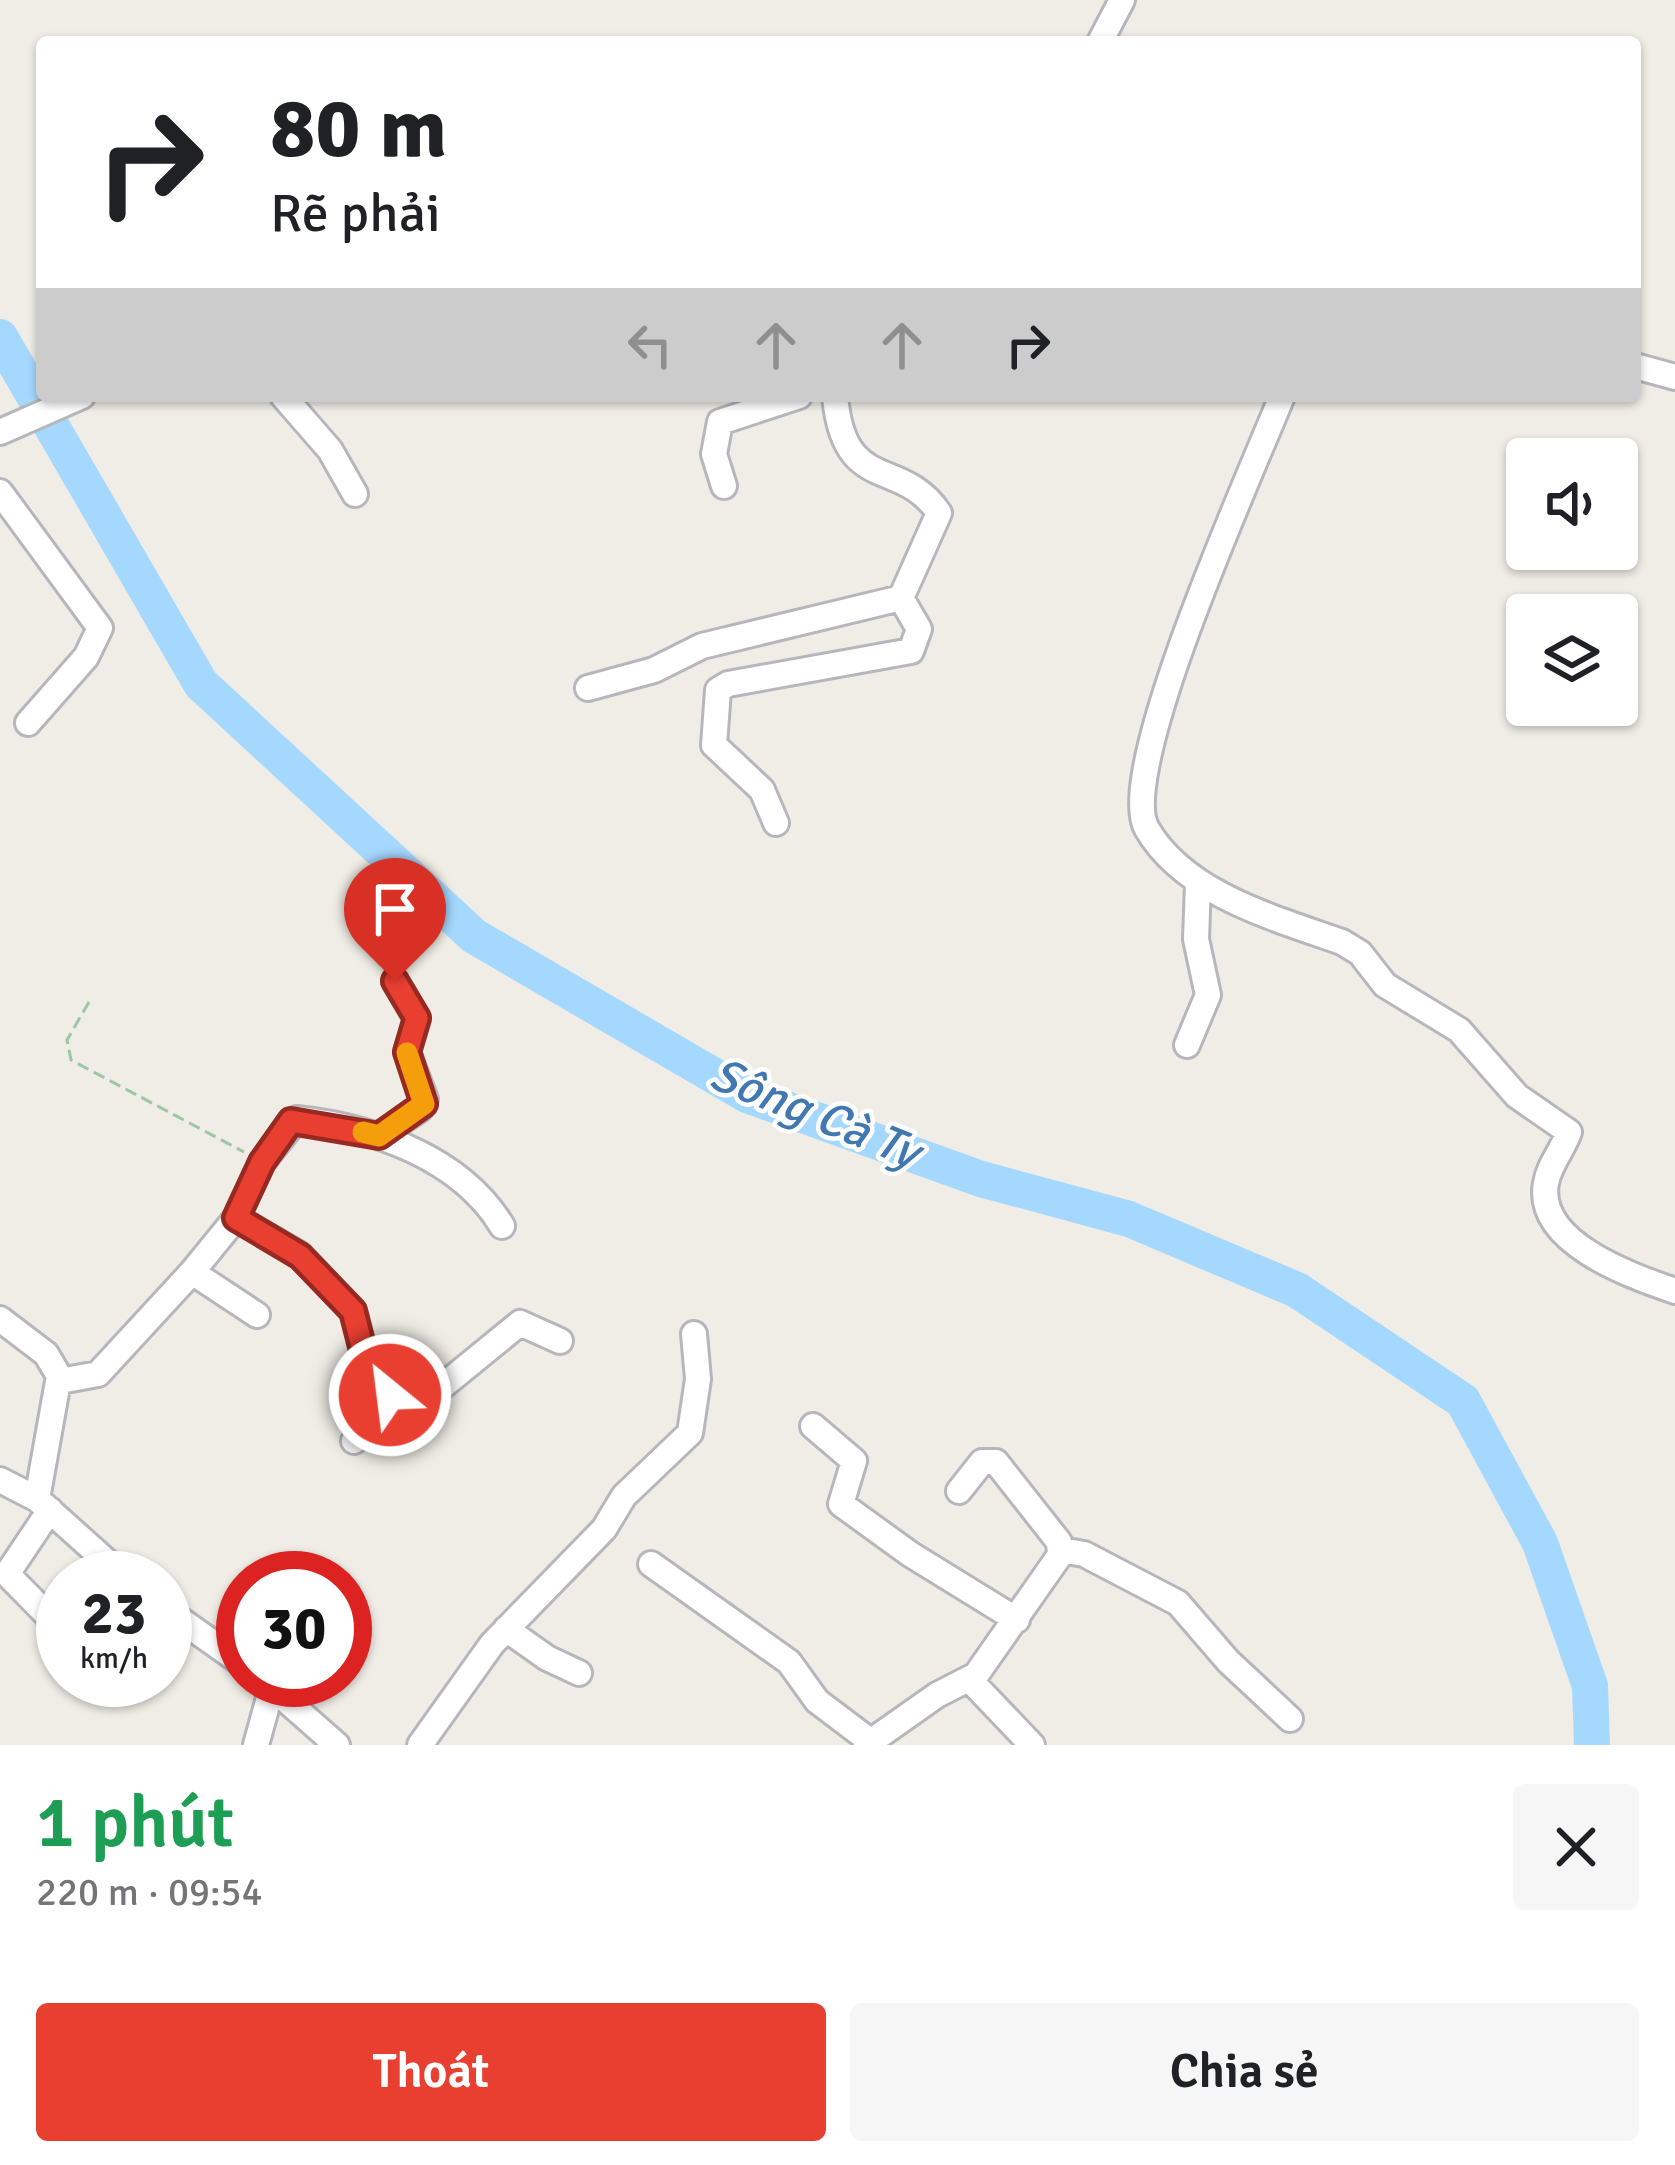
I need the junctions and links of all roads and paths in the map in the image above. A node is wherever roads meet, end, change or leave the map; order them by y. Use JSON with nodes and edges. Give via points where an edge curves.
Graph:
{"nodes":[{"id":1,"x":1122,"y":0,"type":"edge"},
{"id":2,"x":1103,"y":36,"type":"edge"},
{"id":3,"x":1641,"y":368,"type":"edge"},
{"id":4,"x":1675,"y":377,"type":"edge"},
{"id":5,"x":68,"y":402,"type":"edge"},
{"id":6,"x":288,"y":402,"type":"edge"},
{"id":7,"x":781,"y":402,"type":"edge"},
{"id":8,"x":836,"y":402,"type":"edge"},
{"id":9,"x":1280,"y":402,"type":"edge"},
{"id":10,"x":0,"y":432,"type":"edge"},
{"id":11,"x":724,"y":486,"type":"dead end"},
{"id":12,"x":0,"y":492,"type":"edge"},
{"id":13,"x":356,"y":494,"type":"dead end"},
{"id":14,"x":901,"y":598,"type":"junction"},
{"id":15,"x":588,"y":688,"type":"dead end"},
{"id":16,"x":28,"y":723,"type":"dead end"},
{"id":17,"x":776,"y":823,"type":"dead end"},
{"id":18,"x":1198,"y":883,"type":"junction"},
{"id":19,"x":395,"y":981,"type":"dead end"},
{"id":20,"x":89,"y":1001,"type":"dead end"},
{"id":21,"x":1187,"y":1045,"type":"dead end"},
{"id":22,"x":379,"y":1136,"type":"junction"},
{"id":23,"x":262,"y":1162,"type":"junction"},
{"id":24,"x":236,"y":1218,"type":"junction"},
{"id":25,"x":502,"y":1226,"type":"dead end"},
{"id":26,"x":192,"y":1272,"type":"junction"},
{"id":27,"x":1675,"y":1291,"type":"edge"},
{"id":28,"x":257,"y":1315,"type":"dead end"},
{"id":29,"x":0,"y":1319,"type":"edge"},
{"id":30,"x":694,"y":1334,"type":"dead end"},
{"id":31,"x":560,"y":1341,"type":"dead end"},
{"id":32,"x":60,"y":1382,"type":"junction"},
{"id":33,"x":390,"y":1395,"type":"junction"},
{"id":34,"x":813,"y":1426,"type":"dead end"},
{"id":35,"x":354,"y":1441,"type":"dead end"},
{"id":36,"x":0,"y":1480,"type":"edge"},
{"id":37,"x":958,"y":1491,"type":"dead end"},
{"id":38,"x":44,"y":1505,"type":"junction"},
{"id":39,"x":1061,"y":1550,"type":"junction"},
{"id":40,"x":95,"y":1551,"type":"edge"},
{"id":41,"x":651,"y":1564,"type":"dead end"},
{"id":42,"x":36,"y":1604,"type":"edge"},
{"id":43,"x":1017,"y":1620,"type":"junction"},
{"id":44,"x":506,"y":1629,"type":"junction"},
{"id":45,"x":579,"y":1673,"type":"dead end"},
{"id":46,"x":970,"y":1680,"type":"junction"},
{"id":47,"x":263,"y":1707,"type":"edge"},
{"id":48,"x":294,"y":1707,"type":"edge"},
{"id":49,"x":1290,"y":1719,"type":"dead end"},
{"id":50,"x":868,"y":1743,"type":"edge"},
{"id":51,"x":256,"y":1745,"type":"edge"},
{"id":52,"x":338,"y":1745,"type":"edge"},
{"id":53,"x":420,"y":1745,"type":"edge"},
{"id":54,"x":1032,"y":1745,"type":"edge"}],
"edges":[{"from":1,"to":2,"type":"street"},
{"from":3,"to":4,"type":"street"},
{"from":5,"to":10,"type":"street"},
{"from":6,"to":13,"type":"street"},
{"from":7,"to":11,"type":"street","via":[[720,422],[714,454]]},
{"from":8,"to":14,"type":"street","via":[[838,429],[854,456],[939,512]]},
{"from":9,"to":18,"type":"street","via":[[1171,674],[1139,795],[1145,827]]},
{"from":12,"to":16,"type":"street","via":[[100,628],[86,657]]},
{"from":14,"to":15,"type":"street","via":[[702,646]]},
{"from":14,"to":17,"type":"street","via":[[919,629],[910,652],[718,690],[714,745],[763,790]]},
{"from":18,"to":21,"type":"street","via":[[1196,939],[1208,995]]},
{"from":18,"to":27,"type":"street","via":[[1342,941],[1385,985],[1459,1030],[1517,1096],[1569,1132],[1546,1182],[1558,1225],[1620,1270]]},
{"from":19,"to":22,"type":"street","via":[[417,1018],[407,1058],[425,1099]]},
{"from":20,"to":23,"type":"path","via":[[67,1040],[71,1060]]},
{"from":22,"to":23,"type":"street","via":[[297,1119]]},
{"from":22,"to":25,"type":"street","via":[[477,1188]]},
{"from":23,"to":24,"type":"street"},
{"from":24,"to":26,"type":"street"},
{"from":24,"to":33,"type":"street","via":[[300,1256],[353,1311],[365,1358]]},
{"from":26,"to":28,"type":"street"},
{"from":26,"to":32,"type":"street","via":[[108,1366]]},
{"from":29,"to":32,"type":"street","via":[[46,1354]]},
{"from":30,"to":44,"type":"street","via":[[690,1433]]},
{"from":31,"to":33,"type":"street","via":[[520,1323],[411,1412]]},
{"from":32,"to":38,"type":"street"},
{"from":33,"to":35,"type":"street"},
{"from":34,"to":43,"type":"street","via":[[854,1461],[842,1504]]},
{"from":36,"to":38,"type":"street"},
{"from":37,"to":39,"type":"street","via":[[982,1462],[996,1462]]},
{"from":38,"to":40,"type":"street"},
{"from":38,"to":42,"type":"street","via":[[7,1574]]},
{"from":39,"to":43,"type":"street"},
{"from":39,"to":49,"type":"street","via":[[1172,1598]]},
{"from":41,"to":50,"type":"street","via":[[788,1662],[825,1709]]},
{"from":43,"to":46,"type":"street"},
{"from":44,"to":45,"type":"street"},
{"from":44,"to":53,"type":"street"},
{"from":46,"to":50,"type":"street"},
{"from":46,"to":54,"type":"street"},
{"from":47,"to":51,"type":"street"},
{"from":48,"to":52,"type":"street"}]}
